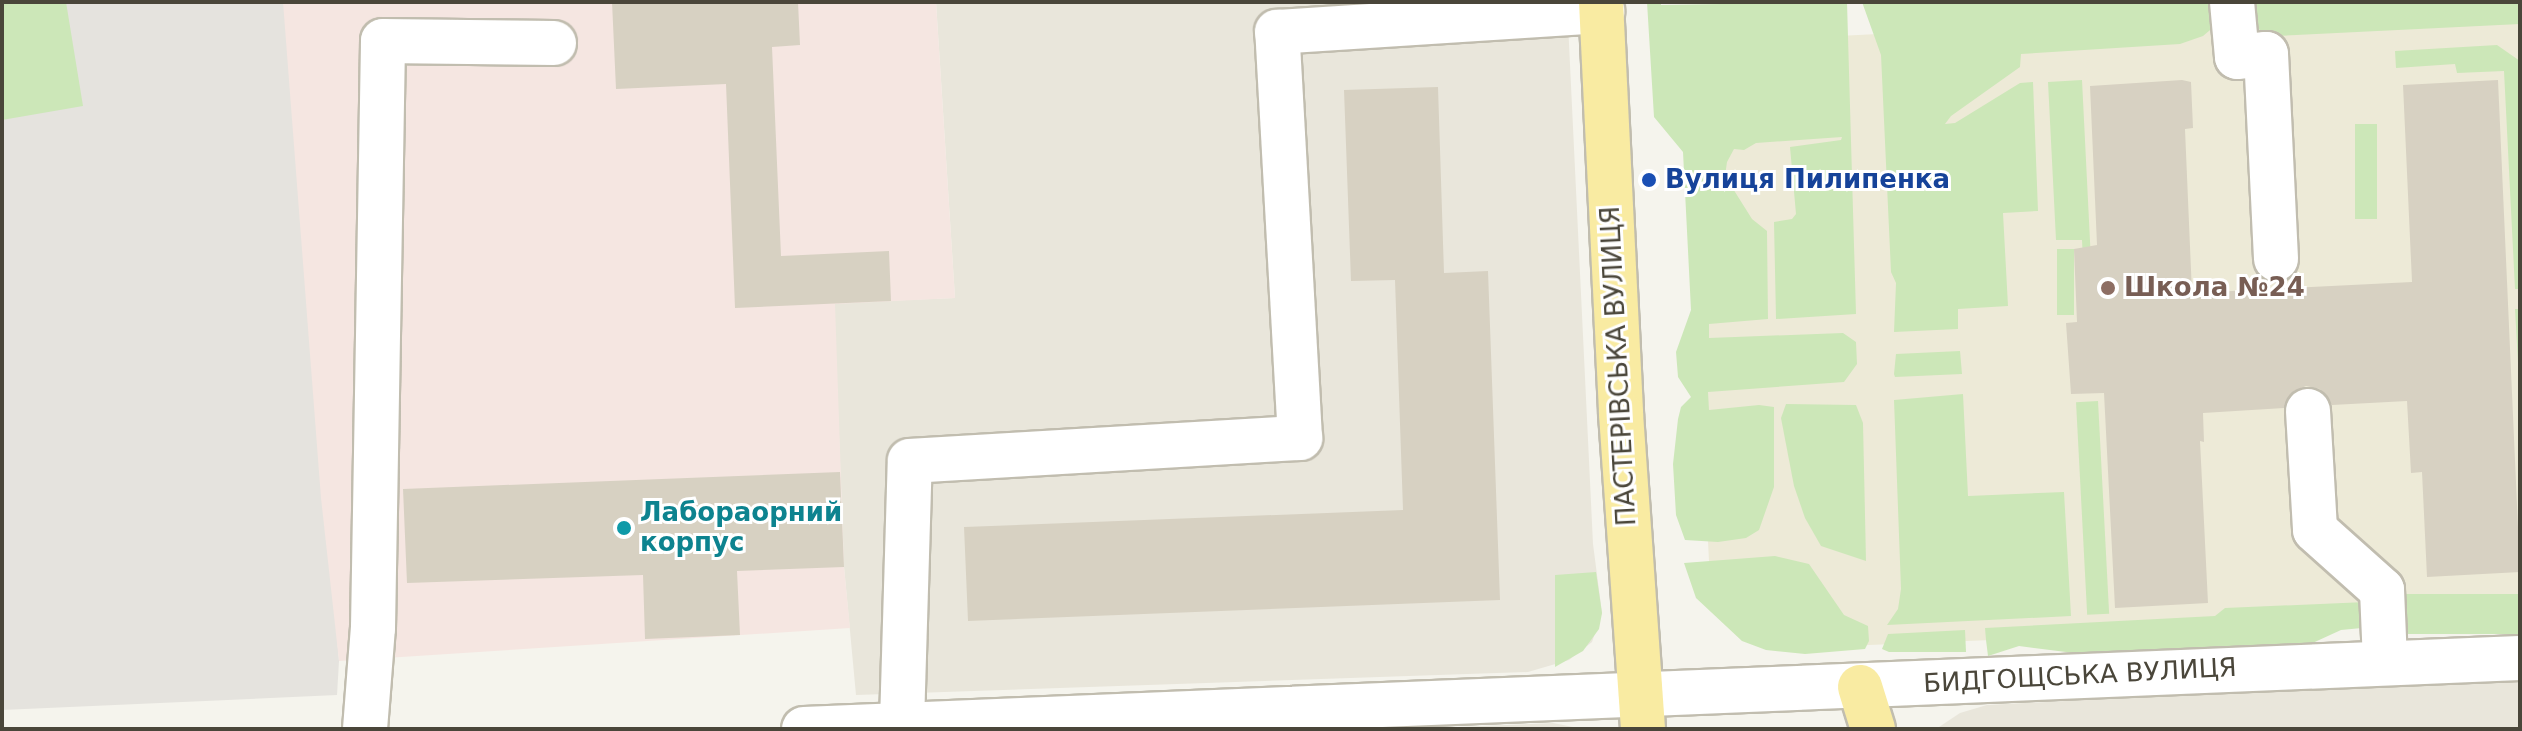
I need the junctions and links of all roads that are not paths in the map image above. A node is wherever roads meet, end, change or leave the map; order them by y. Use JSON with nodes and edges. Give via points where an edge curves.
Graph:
{"nodes":[{"id":1,"x":2232,"y":2,"type":"edge"},
{"id":2,"x":1602,"y":7,"type":"edge"},
{"id":3,"x":554,"y":43,"type":"dead end"},
{"id":4,"x":2276,"y":259,"type":"dead end"},
{"id":5,"x":2308,"y":411,"type":"dead end"},
{"id":6,"x":2520,"y":658,"type":"edge"},
{"id":7,"x":2385,"y":663,"type":"junction"},
{"id":8,"x":1860,"y":687,"type":"junction"},
{"id":9,"x":1641,"y":712,"type":"edge"},
{"id":10,"x":902,"y":723,"type":"junction"},
{"id":11,"x":1127,"y":724,"type":"edge"},
{"id":12,"x":365,"y":729,"type":"edge"},
{"id":13,"x":804,"y":729,"type":"edge"},
{"id":14,"x":1873,"y":729,"type":"edge"}],
"edges":[{"from":1,"to":4,"type":"street","via":[[2237,57],[2266,54]]},
{"from":2,"to":9,"type":"main road","name":"ПАСТЕРІВСЬКА ВУЛИЦЯ"},
{"from":2,"to":10,"type":"street","via":[[1277,32],[1300,438],[910,461]]},
{"from":3,"to":12,"type":"street","via":[[383,41],[373,628]]},
{"from":5,"to":7,"type":"street","via":[[2315,530],[2382,590]]},
{"from":6,"to":7,"type":"street","name":"БИДГОЩСЬКА ВУЛИЦЯ"},
{"from":7,"to":8,"type":"street","name":"БИДГОЩСЬКА ВУЛИЦЯ"},
{"from":8,"to":9,"type":"street","name":"БИДГОЩСЬКА ВУЛИЦЯ"},
{"from":8,"to":14,"type":"main road"},
{"from":9,"to":11,"type":"street","name":"БИДГОЩСЬКА ВУЛИЦЯ"},
{"from":10,"to":11,"type":"street","name":"БИДГОЩСЬКА ВУЛИЦЯ"},
{"from":10,"to":13,"type":"street","name":"БИДГОЩСЬКА ВУЛИЦЯ"}]}
